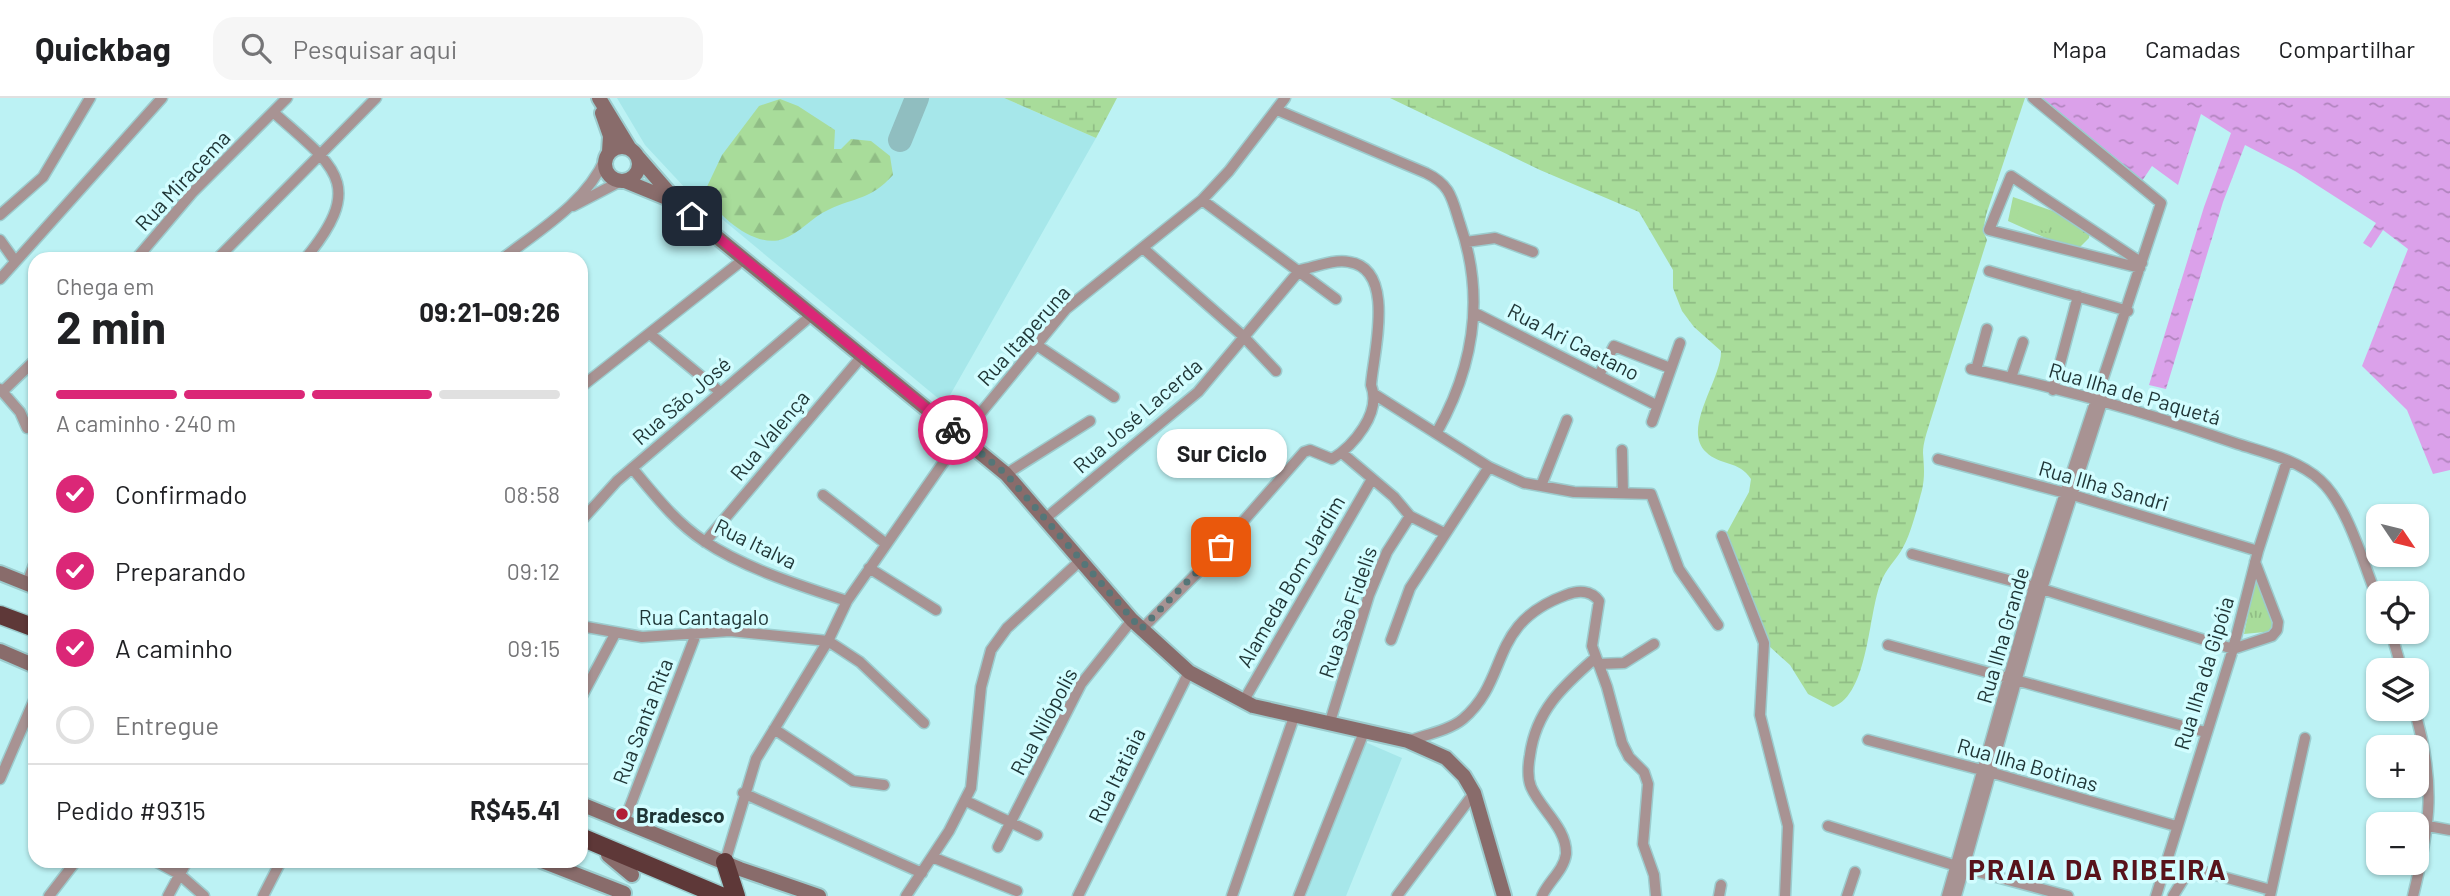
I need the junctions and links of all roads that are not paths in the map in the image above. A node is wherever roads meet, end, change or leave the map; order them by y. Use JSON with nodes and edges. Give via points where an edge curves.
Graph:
{"nodes":[{"id":1,"x":90,"y":98,"type":"edge"},
{"id":2,"x":162,"y":98,"type":"edge"},
{"id":3,"x":287,"y":98,"type":"edge"},
{"id":4,"x":376,"y":98,"type":"edge"},
{"id":5,"x":599,"y":98,"type":"edge"},
{"id":6,"x":1285,"y":98,"type":"edge"},
{"id":7,"x":2033,"y":98,"type":"edge"},
{"id":8,"x":1277,"y":110,"type":"junction"},
{"id":9,"x":272,"y":112,"type":"junction"},
{"id":10,"x":634,"y":153,"type":"junction"},
{"id":11,"x":321,"y":154,"type":"junction"},
{"id":12,"x":606,"y":156,"type":"junction"},
{"id":13,"x":623,"y":181,"type":"junction"},
{"id":14,"x":1202,"y":200,"type":"junction"},
{"id":15,"x":678,"y":203,"type":"junction"},
{"id":16,"x":569,"y":207,"type":"junction"},
{"id":17,"x":0,"y":215,"type":"edge"},
{"id":18,"x":0,"y":240,"type":"edge"},
{"id":19,"x":1466,"y":242,"type":"junction"},
{"id":20,"x":1144,"y":249,"type":"junction"},
{"id":21,"x":142,"y":252,"type":"edge"},
{"id":22,"x":224,"y":252,"type":"edge"},
{"id":23,"x":310,"y":252,"type":"edge"},
{"id":24,"x":511,"y":252,"type":"edge"},
{"id":25,"x":1533,"y":252,"type":"dead end"},
{"id":26,"x":744,"y":259,"type":"junction"},
{"id":27,"x":15,"y":261,"type":"junction"},
{"id":28,"x":2141,"y":265,"type":"junction"},
{"id":29,"x":1300,"y":270,"type":"junction"},
{"id":30,"x":1989,"y":271,"type":"dead end"},
{"id":31,"x":0,"y":279,"type":"edge"},
{"id":32,"x":2078,"y":296,"type":"junction"},
{"id":33,"x":1336,"y":299,"type":"dead end"},
{"id":34,"x":2128,"y":311,"type":"junction"},
{"id":35,"x":1475,"y":313,"type":"junction"},
{"id":36,"x":813,"y":314,"type":"junction"},
{"id":37,"x":1987,"y":329,"type":"dead end"},
{"id":38,"x":650,"y":334,"type":"junction"},
{"id":39,"x":1243,"y":336,"type":"junction"},
{"id":40,"x":2023,"y":342,"type":"dead end"},
{"id":41,"x":1680,"y":343,"type":"dead end"},
{"id":42,"x":1035,"y":344,"type":"junction"},
{"id":43,"x":863,"y":355,"type":"junction"},
{"id":44,"x":28,"y":366,"type":"edge"},
{"id":45,"x":1670,"y":368,"type":"junction"},
{"id":46,"x":1276,"y":371,"type":"dead end"},
{"id":47,"x":1599,"y":375,"type":"junction"},
{"id":48,"x":2011,"y":378,"type":"junction"},
{"id":49,"x":588,"y":382,"type":"edge"},
{"id":50,"x":1,"y":390,"type":"edge"},
{"id":51,"x":2053,"y":390,"type":"junction"},
{"id":52,"x":719,"y":391,"type":"junction"},
{"id":53,"x":1374,"y":394,"type":"junction"},
{"id":54,"x":1114,"y":397,"type":"dead end"},
{"id":55,"x":2098,"y":401,"type":"junction"},
{"id":56,"x":1656,"y":405,"type":"junction"},
{"id":57,"x":1567,"y":420,"type":"dead end"},
{"id":58,"x":1090,"y":421,"type":"dead end"},
{"id":59,"x":1652,"y":422,"type":"dead end"},
{"id":60,"x":27,"y":428,"type":"dead end"},
{"id":61,"x":1437,"y":432,"type":"junction"},
{"id":62,"x":961,"y":437,"type":"junction"},
{"id":63,"x":1622,"y":450,"type":"dead end"},
{"id":64,"x":1342,"y":453,"type":"junction"},
{"id":65,"x":1938,"y":459,"type":"dead end"},
{"id":66,"x":2287,"y":461,"type":"junction"},
{"id":67,"x":1489,"y":467,"type":"junction"},
{"id":68,"x":632,"y":468,"type":"junction"},
{"id":69,"x":1006,"y":474,"type":"junction"},
{"id":70,"x":1372,"y":479,"type":"junction"},
{"id":71,"x":1541,"y":486,"type":"junction"},
{"id":72,"x":1623,"y":493,"type":"junction"},
{"id":73,"x":2069,"y":494,"type":"junction"},
{"id":74,"x":823,"y":495,"type":"dead end"},
{"id":75,"x":588,"y":514,"type":"edge"},
{"id":76,"x":1410,"y":516,"type":"junction"},
{"id":77,"x":1046,"y":518,"type":"junction"},
{"id":78,"x":1444,"y":533,"type":"junction"},
{"id":79,"x":1722,"y":536,"type":"dead end"},
{"id":80,"x":705,"y":542,"type":"junction"},
{"id":81,"x":885,"y":543,"type":"junction"},
{"id":82,"x":2258,"y":551,"type":"junction"},
{"id":83,"x":1912,"y":554,"type":"dead end"},
{"id":84,"x":1081,"y":560,"type":"junction"},
{"id":85,"x":2255,"y":562,"type":"junction"},
{"id":86,"x":869,"y":568,"type":"junction"},
{"id":87,"x":0,"y":573,"type":"edge"},
{"id":88,"x":2370,"y":581,"type":"edge"},
{"id":89,"x":28,"y":584,"type":"edge"},
{"id":90,"x":2038,"y":588,"type":"junction"},
{"id":91,"x":847,"y":601,"type":"junction"},
{"id":92,"x":936,"y":610,"type":"dead end"},
{"id":93,"x":0,"y":615,"type":"edge"},
{"id":94,"x":28,"y":625,"type":"edge"},
{"id":95,"x":1137,"y":625,"type":"junction"},
{"id":96,"x":1718,"y":625,"type":"dead end"},
{"id":97,"x":588,"y":627,"type":"edge"},
{"id":98,"x":615,"y":634,"type":"junction"},
{"id":99,"x":695,"y":634,"type":"junction"},
{"id":100,"x":1391,"y":640,"type":"dead end"},
{"id":101,"x":828,"y":641,"type":"junction"},
{"id":102,"x":1654,"y":644,"type":"dead end"},
{"id":103,"x":1888,"y":645,"type":"dead end"},
{"id":104,"x":2233,"y":649,"type":"junction"},
{"id":105,"x":0,"y":651,"type":"edge"},
{"id":106,"x":1596,"y":661,"type":"junction"},
{"id":107,"x":28,"y":663,"type":"edge"},
{"id":108,"x":1189,"y":672,"type":"junction"},
{"id":109,"x":2013,"y":681,"type":"junction"},
{"id":110,"x":588,"y":685,"type":"edge"},
{"id":111,"x":1242,"y":702,"type":"junction"},
{"id":112,"x":28,"y":714,"type":"edge"},
{"id":113,"x":1294,"y":717,"type":"junction"},
{"id":114,"x":2418,"y":721,"type":"edge"},
{"id":115,"x":924,"y":723,"type":"dead end"},
{"id":116,"x":1329,"y":725,"type":"junction"},
{"id":117,"x":774,"y":729,"type":"junction"},
{"id":118,"x":1364,"y":732,"type":"junction"},
{"id":119,"x":2205,"y":732,"type":"junction"},
{"id":120,"x":2305,"y":738,"type":"dead end"},
{"id":121,"x":1868,"y":740,"type":"dead end"},
{"id":122,"x":1408,"y":741,"type":"junction"},
{"id":123,"x":1989,"y":772,"type":"junction"},
{"id":124,"x":0,"y":779,"type":"edge"},
{"id":125,"x":884,"y":785,"type":"dead end"},
{"id":126,"x":743,"y":793,"type":"junction"},
{"id":127,"x":1474,"y":793,"type":"junction"},
{"id":128,"x":966,"y":802,"type":"junction"},
{"id":129,"x":588,"y":807,"type":"edge"},
{"id":130,"x":2429,"y":812,"type":"edge"},
{"id":131,"x":624,"y":822,"type":"junction"},
{"id":132,"x":1011,"y":823,"type":"junction"},
{"id":133,"x":1828,"y":826,"type":"dead end"},
{"id":134,"x":2429,"y":826,"type":"edge"},
{"id":135,"x":2176,"y":827,"type":"junction"},
{"id":136,"x":2450,"y":830,"type":"edge"},
{"id":137,"x":1037,"y":835,"type":"dead end"},
{"id":138,"x":588,"y":846,"type":"edge"},
{"id":139,"x":588,"y":847,"type":"edge"},
{"id":140,"x":998,"y":847,"type":"dead end"},
{"id":141,"x":932,"y":857,"type":"junction"},
{"id":142,"x":1959,"y":867,"type":"junction"},
{"id":143,"x":71,"y":868,"type":"edge"},
{"id":144,"x":168,"y":868,"type":"edge"},
{"id":145,"x":183,"y":868,"type":"edge"},
{"id":146,"x":277,"y":868,"type":"edge"},
{"id":147,"x":571,"y":868,"type":"edge"},
{"id":148,"x":1854,"y":872,"type":"dead end"},
{"id":149,"x":922,"y":873,"type":"junction"},
{"id":150,"x":179,"y":874,"type":"junction"},
{"id":151,"x":2418,"y":875,"type":"edge"},
{"id":152,"x":729,"y":877,"type":"edge"},
{"id":153,"x":629,"y":882,"type":"edge"},
{"id":154,"x":702,"y":891,"type":"edge"},
{"id":155,"x":1017,"y":891,"type":"dead end"},
{"id":156,"x":2270,"y":893,"type":"edge"},
{"id":157,"x":49,"y":896,"type":"edge"},
{"id":158,"x":168,"y":896,"type":"edge"},
{"id":159,"x":204,"y":896,"type":"edge"},
{"id":160,"x":263,"y":896,"type":"edge"},
{"id":161,"x":819,"y":896,"type":"edge"},
{"id":162,"x":906,"y":896,"type":"edge"},
{"id":163,"x":1078,"y":896,"type":"edge"},
{"id":164,"x":1233,"y":896,"type":"edge"},
{"id":165,"x":1299,"y":896,"type":"edge"},
{"id":166,"x":1397,"y":896,"type":"edge"},
{"id":167,"x":1504,"y":896,"type":"edge"},
{"id":168,"x":1542,"y":896,"type":"edge"},
{"id":169,"x":1656,"y":896,"type":"edge"},
{"id":170,"x":1785,"y":896,"type":"edge"},
{"id":171,"x":1847,"y":896,"type":"edge"},
{"id":172,"x":1947,"y":896,"type":"edge"},
{"id":173,"x":1956,"y":896,"type":"edge"},
{"id":174,"x":2068,"y":896,"type":"edge"},
{"id":175,"x":2155,"y":896,"type":"edge"},
{"id":176,"x":2173,"y":896,"type":"edge"},
{"id":177,"x":2413,"y":896,"type":"edge"}],
"edges":[{"from":1,"to":17,"type":"street","via":[[43,177]]},
{"from":2,"to":27,"type":"street"},
{"from":3,"to":9,"type":"street","name":"Rua Miracema"},
{"from":4,"to":11,"type":"street"},
{"from":5,"to":10,"type":"main road"},
{"from":5,"to":12,"type":"main road","via":[[610,136]]},
{"from":6,"to":8,"type":"street","name":"Rua Itaperuna"},
{"from":7,"to":28,"type":"street","name":"Rua Ilha Grande","via":[[2161,202]]},
{"from":8,"to":14,"type":"street","name":"Rua Itaperuna"},
{"from":8,"to":19,"type":"street","via":[[1436,178],[1448,188]]},
{"from":9,"to":11,"type":"street"},
{"from":9,"to":21,"type":"street","name":"Rua Miracema"},
{"from":10,"to":12,"type":"main road","via":[[619,146]]},
{"from":10,"to":13,"type":"main road","via":[[637,172]]},
{"from":10,"to":15,"type":"main road"},
{"from":11,"to":22,"type":"street"},
{"from":11,"to":23,"type":"street","via":[[335,181],[339,206]]},
{"from":12,"to":13,"type":"main road","via":[[606,172]]},
{"from":12,"to":16,"type":"street","via":[[599,173]]},
{"from":13,"to":15,"type":"main road"},
{"from":13,"to":16,"type":"street"},
{"from":14,"to":20,"type":"street","name":"Rua Itaperuna"},
{"from":14,"to":29,"type":"street"},
{"from":15,"to":26,"type":"main road"},
{"from":16,"to":24,"type":"street"},
{"from":18,"to":27,"type":"street"},
{"from":19,"to":25,"type":"street","via":[[1495,238]]},
{"from":19,"to":35,"type":"street","via":[[1475,281]]},
{"from":20,"to":39,"type":"street"},
{"from":20,"to":42,"type":"street","name":"Rua Itaperuna","via":[[1066,309]]},
{"from":26,"to":36,"type":"main road"},
{"from":26,"to":38,"type":"street"},
{"from":27,"to":31,"type":"street"},
{"from":28,"to":28,"type":"street","via":[[1989,230],[2011,176]]},
{"from":28,"to":34,"type":"street","name":"Rua Ilha Grande"},
{"from":29,"to":33,"type":"street"},
{"from":29,"to":39,"type":"street","name":"Rua José Lacerda"},
{"from":29,"to":53,"type":"street","via":[[1351,262],[1365,270],[1375,284],[1380,302],[1371,386]]},
{"from":30,"to":32,"type":"street"},
{"from":32,"to":34,"type":"street"},
{"from":32,"to":51,"type":"street"},
{"from":34,"to":55,"type":"street","name":"Rua Ilha Grande"},
{"from":35,"to":47,"type":"street","name":"Rua Ari Caetano"},
{"from":35,"to":61,"type":"street","via":[[1455,393]]},
{"from":36,"to":43,"type":"main road"},
{"from":36,"to":52,"type":"street","name":"Rua São José"},
{"from":37,"to":48,"type":"street","name":"Rua Ilha de Paquetá","via":[[1974,369]]},
{"from":38,"to":49,"type":"street"},
{"from":38,"to":52,"type":"street"},
{"from":39,"to":46,"type":"street"},
{"from":39,"to":77,"type":"street","name":"Rua José Lacerda","via":[[1198,392]]},
{"from":40,"to":48,"type":"street"},
{"from":41,"to":45,"type":"street"},
{"from":42,"to":54,"type":"street"},
{"from":42,"to":62,"type":"street","name":"Rua Itaperuna"},
{"from":43,"to":62,"type":"main road"},
{"from":43,"to":80,"type":"street","name":"Rua Valença"},
{"from":44,"to":50,"type":"street"},
{"from":45,"to":47,"type":"street","via":[[1614,346]]},
{"from":45,"to":56,"type":"street"},
{"from":47,"to":56,"type":"street","name":"Rua Ari Caetano"},
{"from":48,"to":51,"type":"street","name":"Rua Ilha de Paquetá"},
{"from":50,"to":60,"type":"street"},
{"from":51,"to":55,"type":"street","name":"Rua Ilha de Paquetá"},
{"from":52,"to":68,"type":"street","name":"Rua São José"},
{"from":53,"to":61,"type":"street"},
{"from":53,"to":64,"type":"street","via":[[1364,426]]},
{"from":55,"to":66,"type":"street","name":"Rua Ilha de Paquetá"},
{"from":55,"to":73,"type":"street","name":"Rua Ilha Grande"},
{"from":56,"to":59,"type":"street"},
{"from":57,"to":71,"type":"street"},
{"from":58,"to":69,"type":"street"},
{"from":61,"to":67,"type":"street"},
{"from":62,"to":69,"type":"main road"},
{"from":62,"to":81,"type":"street","name":"Rua Itaperuna"},
{"from":63,"to":72,"type":"street"},
{"from":64,"to":70,"type":"street"},
{"from":64,"to":95,"type":"street","name":"Rua Nilópolis","via":[[1332,459],[1304,452],[1203,567]]},
{"from":65,"to":73,"type":"street","name":"Rua Ilha Sandri"},
{"from":66,"to":82,"type":"street","name":"Rua Ilha da Gipóia"},
{"from":66,"to":88,"type":"street","name":"Rua Ilha de Paquetá","via":[[2322,481],[2335,499]]},
{"from":67,"to":71,"type":"street"},
{"from":67,"to":78,"type":"street"},
{"from":68,"to":75,"type":"street","name":"Rua São José"},
{"from":68,"to":80,"type":"street","name":"Rua Italva","via":[[662,504]]},
{"from":69,"to":77,"type":"main road"},
{"from":70,"to":76,"type":"street"},
{"from":70,"to":111,"type":"street","name":"Alameda Bom Jardim"},
{"from":71,"to":72,"type":"street"},
{"from":72,"to":96,"type":"street","via":[[1644,492],[1655,498],[1679,569]]},
{"from":73,"to":82,"type":"street","name":"Rua Ilha Sandri"},
{"from":73,"to":90,"type":"street","name":"Rua Ilha Grande"},
{"from":74,"to":81,"type":"street"},
{"from":76,"to":78,"type":"street"},
{"from":76,"to":116,"type":"street","name":"Rua São Fidelis","via":[[1387,552],[1369,595]]},
{"from":77,"to":84,"type":"main road"},
{"from":78,"to":100,"type":"street","via":[[1410,588]]},
{"from":79,"to":170,"type":"street","via":[[1764,643],[1760,715],[1788,826]]},
{"from":80,"to":91,"type":"street","name":"Rua Italva","via":[[788,581]]},
{"from":81,"to":86,"type":"street","name":"Rua Itaperuna"},
{"from":82,"to":85,"type":"street","name":"Rua Ilha da Gipóia"},
{"from":83,"to":90,"type":"street"},
{"from":84,"to":95,"type":"main road"},
{"from":84,"to":128,"type":"street","via":[[1007,628],[991,650],[981,687],[975,774]]},
{"from":85,"to":104,"type":"street","name":"Rua Ilha da Gipóia"},
{"from":85,"to":104,"type":"street","via":[[2277,630],[2272,636]]},
{"from":86,"to":91,"type":"street","name":"Rua Itaperuna"},
{"from":86,"to":92,"type":"street"},
{"from":87,"to":89,"type":"main road"},
{"from":90,"to":104,"type":"street"},
{"from":90,"to":109,"type":"street","name":"Rua Ilha Grande"},
{"from":91,"to":101,"type":"street","name":"Rua Itaperuna"},
{"from":93,"to":94,"type":"highway"},
{"from":95,"to":108,"type":"main road"},
{"from":95,"to":132,"type":"street","name":"Rua Nilópolis","via":[[1081,684]]},
{"from":97,"to":98,"type":"street","name":"Rua Cantagalo"},
{"from":98,"to":99,"type":"street","name":"Rua Cantagalo"},
{"from":98,"to":110,"type":"street"},
{"from":99,"to":101,"type":"street","name":"Rua Cantagalo","via":[[730,631]]},
{"from":99,"to":131,"type":"street","name":"Rua Santa Rita"},
{"from":101,"to":115,"type":"street","via":[[860,662]]},
{"from":101,"to":117,"type":"street","name":"Rua Itaperuna"},
{"from":102,"to":106,"type":"street","via":[[1624,663]]},
{"from":103,"to":109,"type":"street"},
{"from":104,"to":119,"type":"street","name":"Rua Ilha da Gipóia"},
{"from":105,"to":107,"type":"main road"},
{"from":106,"to":122,"type":"street","via":[[1592,646],[1600,607],[1597,597],[1575,591],[1543,603],[1509,636],[1475,706],[1461,721]]},
{"from":106,"to":168,"type":"street","via":[[1550,701],[1533,739],[1528,771],[1531,787],[1565,843],[1562,867]]},
{"from":106,"to":169,"type":"street","via":[[1622,743],[1648,784],[1643,844]]},
{"from":108,"to":111,"type":"main road"},
{"from":108,"to":163,"type":"street","name":"Rua Itatiaia"},
{"from":109,"to":119,"type":"street"},
{"from":109,"to":123,"type":"street","name":"Rua Ilha Grande"},
{"from":111,"to":113,"type":"main road"},
{"from":112,"to":124,"type":"street"},
{"from":113,"to":116,"type":"main road"},
{"from":113,"to":164,"type":"street"},
{"from":114,"to":130,"type":"street"},
{"from":116,"to":118,"type":"main road"},
{"from":117,"to":125,"type":"street","via":[[853,781]]},
{"from":117,"to":126,"type":"street","name":"Rua Itaperuna"},
{"from":118,"to":122,"type":"main road"},
{"from":118,"to":165,"type":"street"},
{"from":119,"to":135,"type":"street","name":"Rua Ilha da Gipóia"},
{"from":120,"to":156,"type":"street"},
{"from":121,"to":123,"type":"street","name":"Rua Ilha Botinas"},
{"from":122,"to":127,"type":"main road","via":[[1446,758]]},
{"from":123,"to":135,"type":"street","name":"Rua Ilha Botinas"},
{"from":123,"to":142,"type":"street","name":"Rua Ilha Grande"},
{"from":126,"to":149,"type":"street"},
{"from":126,"to":152,"type":"street","name":"Rua Itaperuna"},
{"from":127,"to":166,"type":"street"},
{"from":127,"to":167,"type":"main road"},
{"from":128,"to":132,"type":"street"},
{"from":128,"to":141,"type":"street"},
{"from":129,"to":131,"type":"main road"},
{"from":131,"to":152,"type":"main road"},
{"from":132,"to":137,"type":"street"},
{"from":132,"to":140,"type":"street","name":"Rua Nilópolis"},
{"from":133,"to":142,"type":"street"},
{"from":134,"to":136,"type":"street"},
{"from":135,"to":175,"type":"street","name":"Rua Ilha da Gipóia"},
{"from":138,"to":154,"type":"highway"},
{"from":139,"to":153,"type":"highway","via":[[608,855]]},
{"from":141,"to":149,"type":"street"},
{"from":141,"to":155,"type":"street"},
{"from":142,"to":172,"type":"street","name":"Rua Ilha Grande"},
{"from":142,"to":173,"type":"street","name":"Rua Ilha Grande"},
{"from":142,"to":174,"type":"street"},
{"from":143,"to":157,"type":"street"},
{"from":144,"to":150,"type":"street"},
{"from":145,"to":150,"type":"street"},
{"from":146,"to":160,"type":"street"},
{"from":147,"to":153,"type":"main road"},
{"from":148,"to":171,"type":"street"},
{"from":149,"to":162,"type":"street"},
{"from":150,"to":158,"type":"street"},
{"from":150,"to":159,"type":"street"},
{"from":151,"to":177,"type":"street"},
{"from":152,"to":154,"type":"highway"},
{"from":152,"to":154,"type":"highway","via":[[713,875]]},
{"from":152,"to":161,"type":"main road"},
{"from":153,"to":154,"type":"highway"},
{"from":156,"to":176,"type":"street","via":[[2205,872],[2186,875]]}]}
